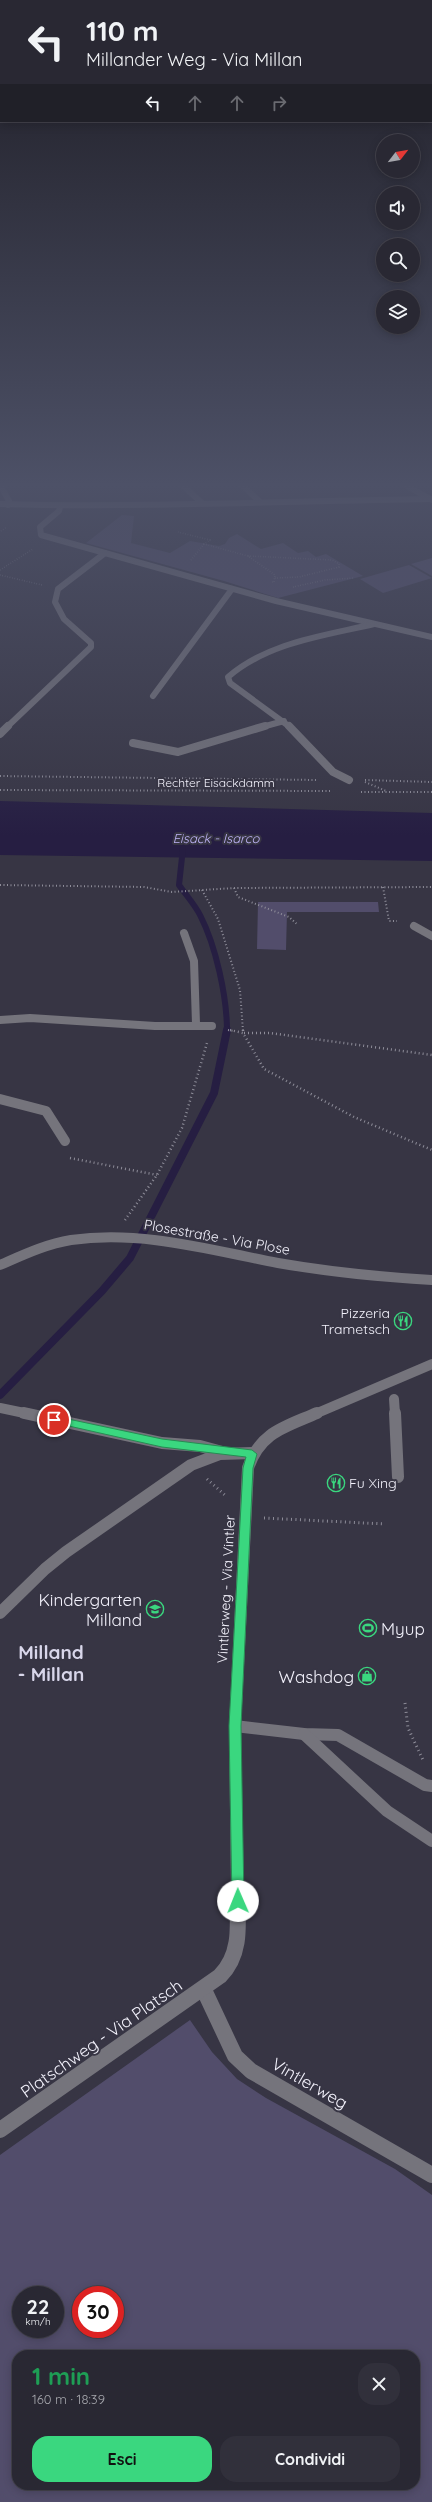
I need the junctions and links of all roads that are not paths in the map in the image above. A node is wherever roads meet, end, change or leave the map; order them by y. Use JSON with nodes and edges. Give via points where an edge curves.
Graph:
{"nodes":[{"id":1,"x":55,"y":602,"type":"edge"},
{"id":2,"x":223,"y":602,"type":"edge"},
{"id":3,"x":284,"y":602,"type":"edge"},
{"id":4,"x":376,"y":624,"type":"junction"},
{"id":5,"x":432,"y":637,"type":"edge"},
{"id":6,"x":153,"y":696,"type":"dead end"},
{"id":7,"x":284,"y":720,"type":"junction"},
{"id":8,"x":0,"y":734,"type":"edge"},
{"id":9,"x":133,"y":743,"type":"dead end"},
{"id":10,"x":349,"y":780,"type":"road end"},
{"id":11,"x":414,"y":926,"type":"dead end"},
{"id":12,"x":184,"y":933,"type":"dead end"},
{"id":13,"x":432,"y":936,"type":"edge"},
{"id":14,"x":0,"y":1020,"type":"edge"},
{"id":15,"x":196,"y":1024,"type":"junction"},
{"id":16,"x":212,"y":1026,"type":"road end"},
{"id":17,"x":0,"y":1099,"type":"edge"},
{"id":18,"x":65,"y":1141,"type":"road end"},
{"id":19,"x":0,"y":1264,"type":"edge"},
{"id":20,"x":432,"y":1280,"type":"edge"},
{"id":21,"x":432,"y":1364,"type":"edge"},
{"id":22,"x":394,"y":1399,"type":"dead end"},
{"id":23,"x":4,"y":1409,"type":"edge"},
{"id":24,"x":222,"y":1452,"type":"junction"},
{"id":25,"x":252,"y":1454,"type":"junction"},
{"id":26,"x":398,"y":1477,"type":"dead end"},
{"id":27,"x":0,"y":1613,"type":"edge"},
{"id":28,"x":235,"y":1726,"type":"junction"},
{"id":29,"x":304,"y":1734,"type":"junction"},
{"id":30,"x":432,"y":1786,"type":"edge"},
{"id":31,"x":432,"y":1841,"type":"edge"},
{"id":32,"x":204,"y":1990,"type":"junction"},
{"id":33,"x":0,"y":2130,"type":"edge"},
{"id":34,"x":432,"y":2175,"type":"edge"}],
"edges":[{"from":1,"to":8,"type":"street","via":[[64,619],[91,643],[91,648]]},
{"from":2,"to":6,"type":"street"},
{"from":3,"to":4,"type":"street"},
{"from":4,"to":5,"type":"street"},
{"from":4,"to":7,"type":"street","via":[[265,653],[237,668],[228,677],[230,682]]},
{"from":7,"to":9,"type":"street","via":[[178,752]]},
{"from":7,"to":10,"type":"street","via":[[333,772]]},
{"from":11,"to":13,"type":"street"},
{"from":12,"to":15,"type":"street","via":[[194,961]]},
{"from":14,"to":15,"type":"street","via":[[30,1018],[155,1026]]},
{"from":15,"to":16,"type":"street"},
{"from":17,"to":18,"type":"street","via":[[46,1111]]},
{"from":19,"to":20,"type":"street","name":"Plosestraße - Via Plose","via":[[18,1255],[57,1243],[129,1236],[342,1273]]},
{"from":21,"to":25,"type":"street","via":[[273,1432],[258,1444]]},
{"from":22,"to":26,"type":"street"},
{"from":23,"to":24,"type":"street","via":[[162,1443],[200,1446]]},
{"from":24,"to":25,"type":"street"},
{"from":24,"to":27,"type":"street","via":[[207,1456],[191,1465],[88,1535],[45,1569]]},
{"from":25,"to":28,"type":"street","name":"Vintlerweg - Via Vintler","via":[[248,1468]]},
{"from":28,"to":29,"type":"street"},
{"from":28,"to":32,"type":"street","name":"Vintlerweg - Via Vintler","via":[[237,1947],[230,1966]]},
{"from":29,"to":30,"type":"street","via":[[338,1735],[425,1785]]},
{"from":29,"to":31,"type":"street","via":[[387,1811]]},
{"from":32,"to":33,"type":"street","name":"Platschweg - Via Platsch","via":[[135,2034]]},
{"from":32,"to":34,"type":"street","name":"Vintlerweg","via":[[235,2056],[251,2071]]}]}
